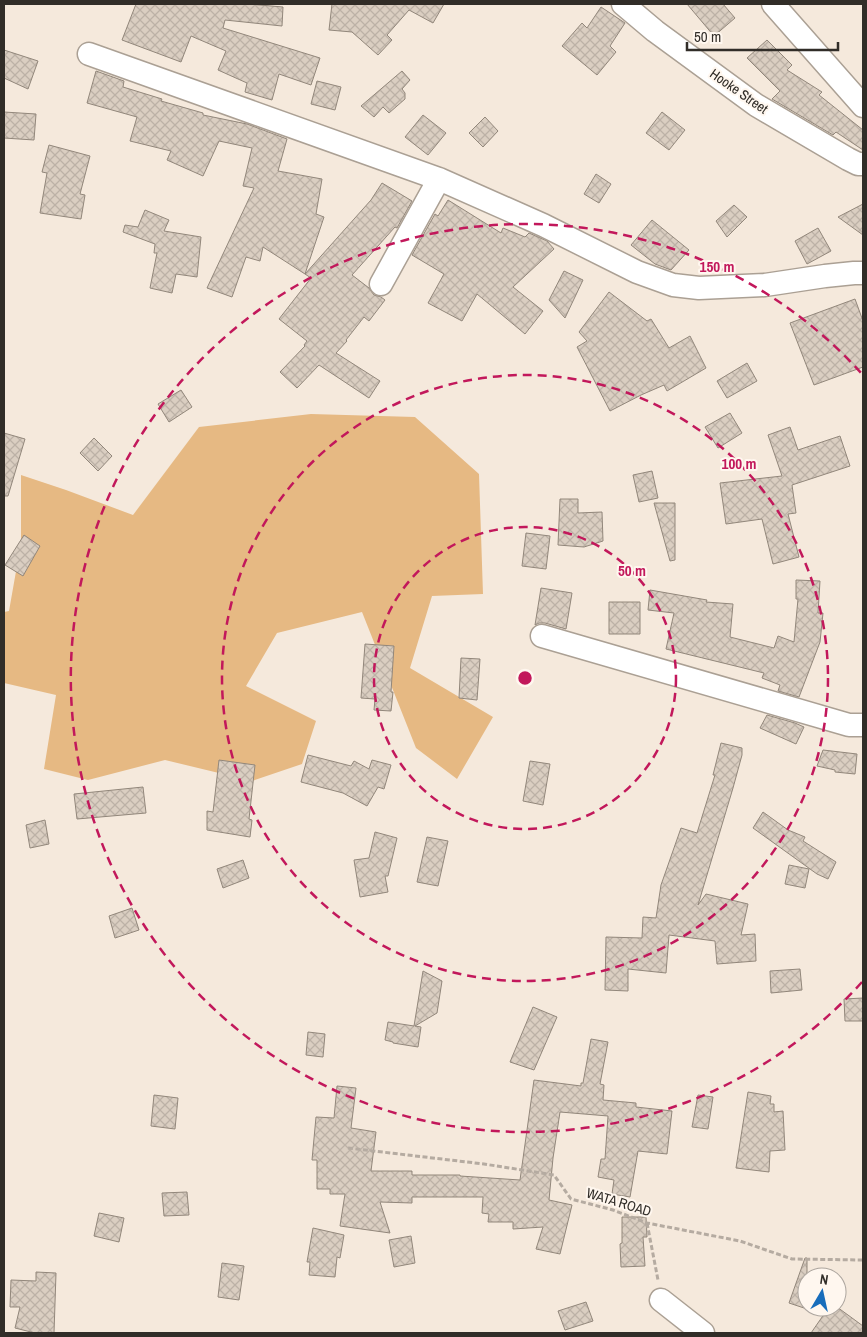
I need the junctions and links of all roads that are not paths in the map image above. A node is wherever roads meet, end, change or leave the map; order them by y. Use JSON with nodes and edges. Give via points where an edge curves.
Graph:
{"nodes":[{"id":1,"x":623,"y":4,"type":"edge"},
{"id":2,"x":773,"y":4,"type":"edge"},
{"id":3,"x":89,"y":54,"type":"dead end"},
{"id":4,"x":863,"y":106,"type":"edge"},
{"id":5,"x":863,"y":164,"type":"edge"},
{"id":6,"x":439,"y":179,"type":"junction"},
{"id":7,"x":863,"y":273,"type":"edge"},
{"id":8,"x":381,"y":284,"type":"dead end"},
{"id":9,"x":542,"y":636,"type":"dead end"},
{"id":10,"x":863,"y":725,"type":"edge"},
{"id":11,"x":661,"y":1300,"type":"road end"},
{"id":12,"x":703,"y":1333,"type":"edge"}],
"edges":[{"from":1,"to":5,"type":"street","name":"Hooke Street","via":[[756,105],[848,159]]},
{"from":2,"to":4,"type":"street"},
{"from":3,"to":6,"type":"street"},
{"from":6,"to":7,"type":"street","via":[[543,225],[637,272],[673,285],[699,288],[757,286]]},
{"from":6,"to":8,"type":"street"},
{"from":9,"to":10,"type":"street","via":[[849,725]]},
{"from":11,"to":12,"type":"street"}]}
